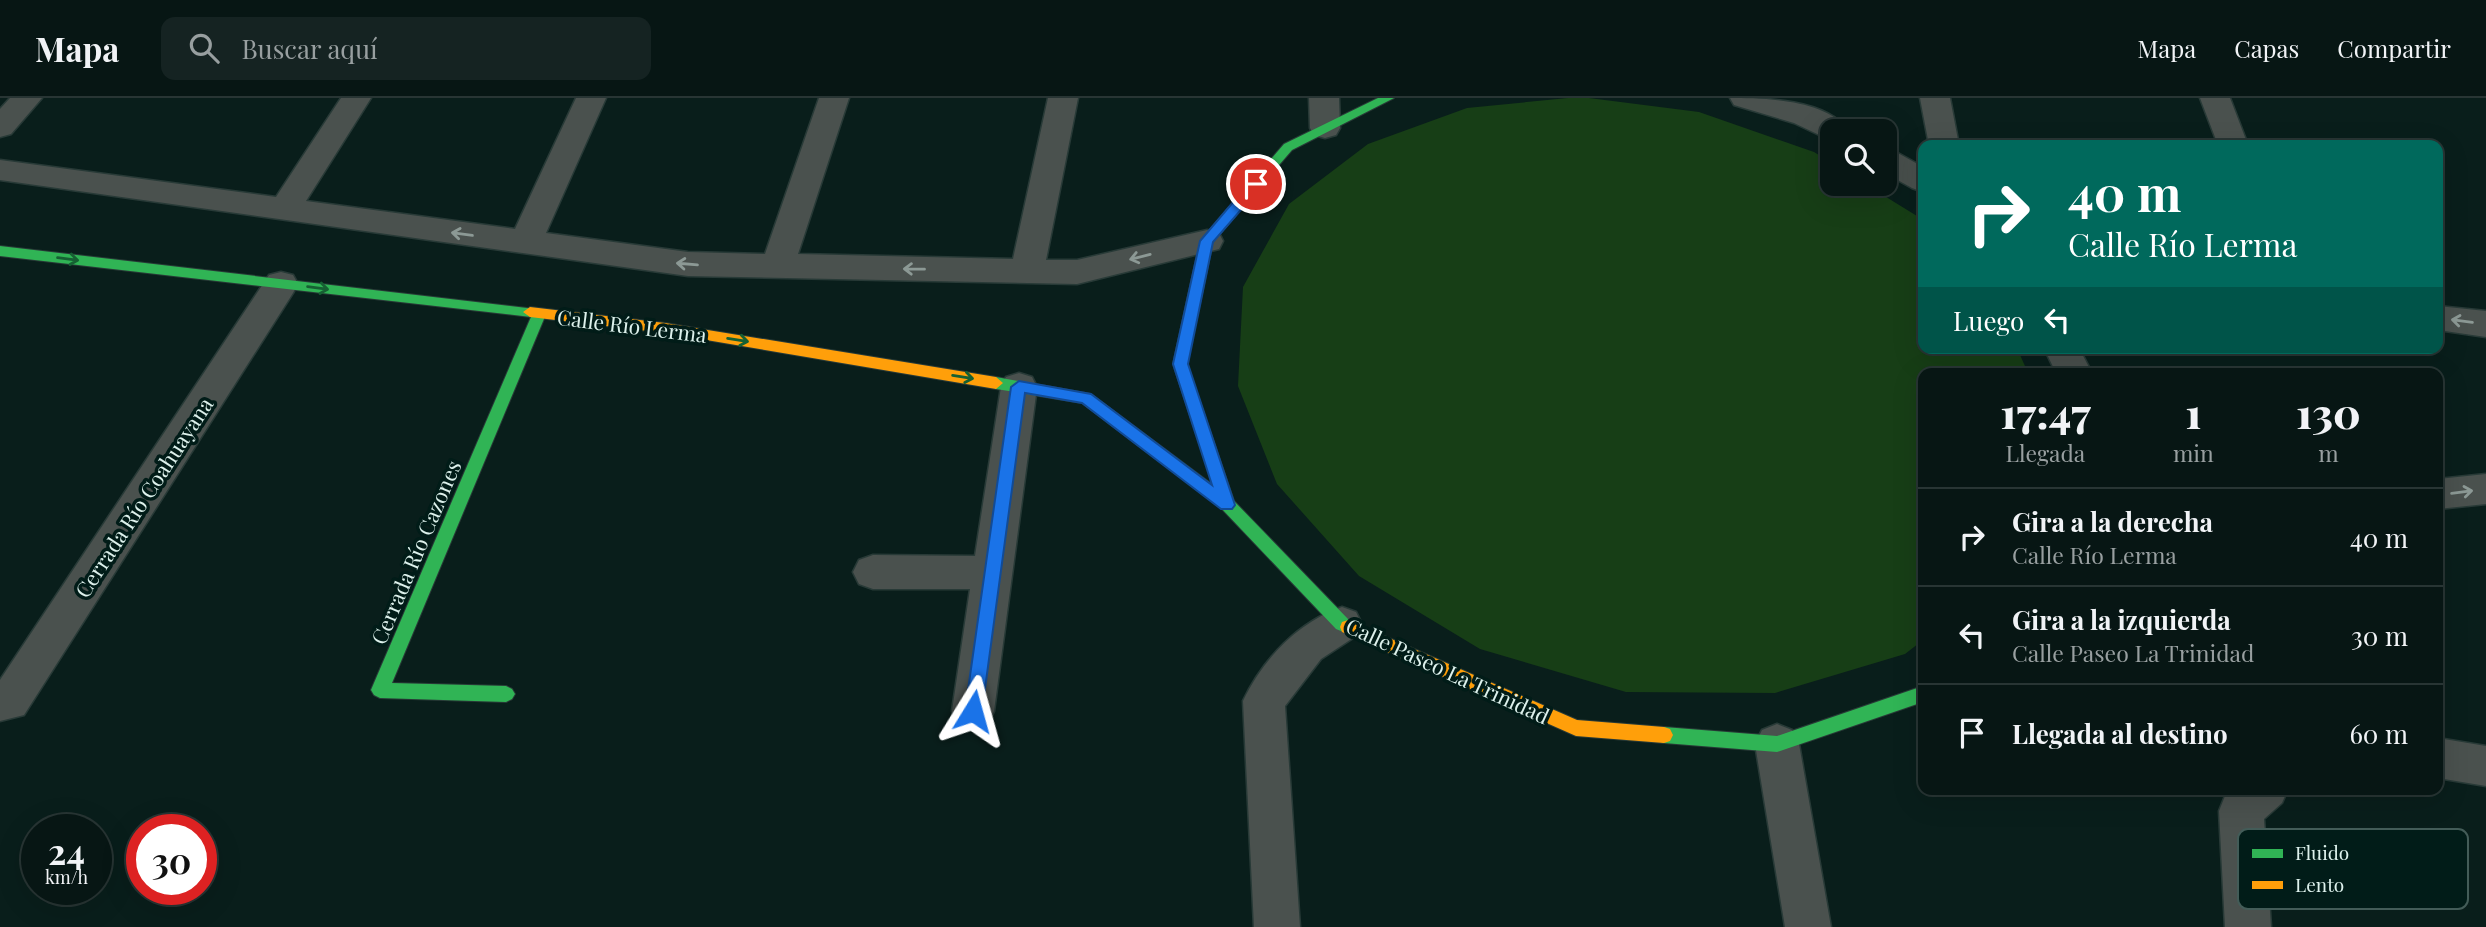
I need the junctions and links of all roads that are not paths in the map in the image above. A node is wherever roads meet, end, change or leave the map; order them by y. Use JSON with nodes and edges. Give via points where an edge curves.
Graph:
{"nodes":[{"id":1,"x":27,"y":98,"type":"edge"},
{"id":2,"x":356,"y":98,"type":"edge"},
{"id":3,"x":592,"y":98,"type":"edge"},
{"id":4,"x":834,"y":98,"type":"edge"},
{"id":5,"x":1063,"y":98,"type":"edge"},
{"id":6,"x":1324,"y":98,"type":"edge"},
{"id":7,"x":1388,"y":98,"type":"edge"},
{"id":8,"x":1745,"y":98,"type":"edge"},
{"id":9,"x":1935,"y":98,"type":"edge"},
{"id":10,"x":2215,"y":98,"type":"edge"},
{"id":11,"x":1820,"y":124,"type":"edge"},
{"id":12,"x":0,"y":127,"type":"edge"},
{"id":13,"x":1325,"y":128,"type":"junction"},
{"id":14,"x":1943,"y":140,"type":"edge"},
{"id":15,"x":2231,"y":140,"type":"edge"},
{"id":16,"x":1897,"y":165,"type":"edge"},
{"id":17,"x":0,"y":170,"type":"edge"},
{"id":18,"x":1918,"y":176,"type":"edge"},
{"id":19,"x":284,"y":210,"type":"junction"},
{"id":20,"x":1206,"y":241,"type":"junction"},
{"id":21,"x":525,"y":243,"type":"junction"},
{"id":22,"x":0,"y":251,"type":"edge"},
{"id":23,"x":778,"y":266,"type":"junction"},
{"id":24,"x":1027,"y":271,"type":"junction"},
{"id":25,"x":281,"y":284,"type":"junction"},
{"id":26,"x":539,"y":314,"type":"junction"},
{"id":27,"x":2443,"y":319,"type":"edge"},
{"id":28,"x":2486,"y":324,"type":"edge"},
{"id":29,"x":1019,"y":387,"type":"junction"},
{"id":30,"x":2486,"y":489,"type":"edge"},
{"id":31,"x":2443,"y":494,"type":"edge"},
{"id":32,"x":1227,"y":505,"type":"junction"},
{"id":33,"x":873,"y":572,"type":"dead end"},
{"id":34,"x":992,"y":573,"type":"junction"},
{"id":35,"x":1342,"y":624,"type":"junction"},
{"id":36,"x":506,"y":694,"type":"dead end"},
{"id":37,"x":1918,"y":696,"type":"edge"},
{"id":38,"x":0,"y":702,"type":"edge"},
{"id":39,"x":973,"y":711,"type":"dead end"},
{"id":40,"x":1777,"y":744,"type":"junction"},
{"id":41,"x":2443,"y":759,"type":"edge"},
{"id":42,"x":2486,"y":766,"type":"edge"},
{"id":43,"x":2259,"y":795,"type":"edge"},
{"id":44,"x":2242,"y":829,"type":"edge"},
{"id":45,"x":2247,"y":909,"type":"edge"},
{"id":46,"x":1277,"y":927,"type":"edge"},
{"id":47,"x":1808,"y":927,"type":"edge"},
{"id":48,"x":2248,"y":927,"type":"edge"}],
"edges":[{"from":1,"to":12,"type":"street"},
{"from":2,"to":19,"type":"street"},
{"from":3,"to":21,"type":"street"},
{"from":4,"to":23,"type":"street"},
{"from":5,"to":24,"type":"street"},
{"from":6,"to":13,"type":"street"},
{"from":7,"to":13,"type":"street","name":"Calle Paseo La Trinidad"},
{"from":8,"to":11,"type":"street"},
{"from":9,"to":14,"type":"street"},
{"from":10,"to":15,"type":"street"},
{"from":13,"to":20,"type":"street","name":"Calle Paseo La Trinidad","via":[[1288,147]]},
{"from":16,"to":18,"type":"street"},
{"from":17,"to":19,"type":"street"},
{"from":21,"to":19,"type":"street","one_way":true},
{"from":20,"to":24,"type":"street","one_way":true,"via":[[1077,272]]},
{"from":20,"to":32,"type":"street","name":"Calle Paseo La Trinidad","via":[[1180,364]]},
{"from":23,"to":21,"type":"street","one_way":true,"via":[[688,264]]},
{"from":22,"to":25,"type":"street","name":"Calle Río Lerma","one_way":true},
{"from":24,"to":23,"type":"street","one_way":true},
{"from":25,"to":26,"type":"street","name":"Calle Río Lerma","one_way":true},
{"from":25,"to":38,"type":"street","name":"Cerrada Río Coahuayana","via":[[9,702]]},
{"from":26,"to":29,"type":"street","name":"Calle Río Lerma","one_way":true,"via":[[665,328]]},
{"from":26,"to":36,"type":"street","name":"Cerrada Río Cazones","via":[[380,690]]},
{"from":28,"to":27,"type":"street","one_way":true},
{"from":29,"to":32,"type":"street","name":"Calle Río Lerma","via":[[1086,398]]},
{"from":29,"to":34,"type":"street"},
{"from":31,"to":30,"type":"street","one_way":true},
{"from":32,"to":35,"type":"street","name":"Calle Paseo La Trinidad"},
{"from":33,"to":34,"type":"street"},
{"from":34,"to":39,"type":"street"},
{"from":35,"to":40,"type":"street","name":"Calle Paseo La Trinidad","via":[[1576,728]]},
{"from":35,"to":46,"type":"street","via":[[1306,646],[1264,701]]},
{"from":37,"to":40,"type":"street","name":"Calle Paseo La Trinidad"},
{"from":40,"to":47,"type":"street"},
{"from":41,"to":42,"type":"street"},
{"from":43,"to":44,"type":"street","via":[[2241,811]]},
{"from":45,"to":48,"type":"street"}]}
